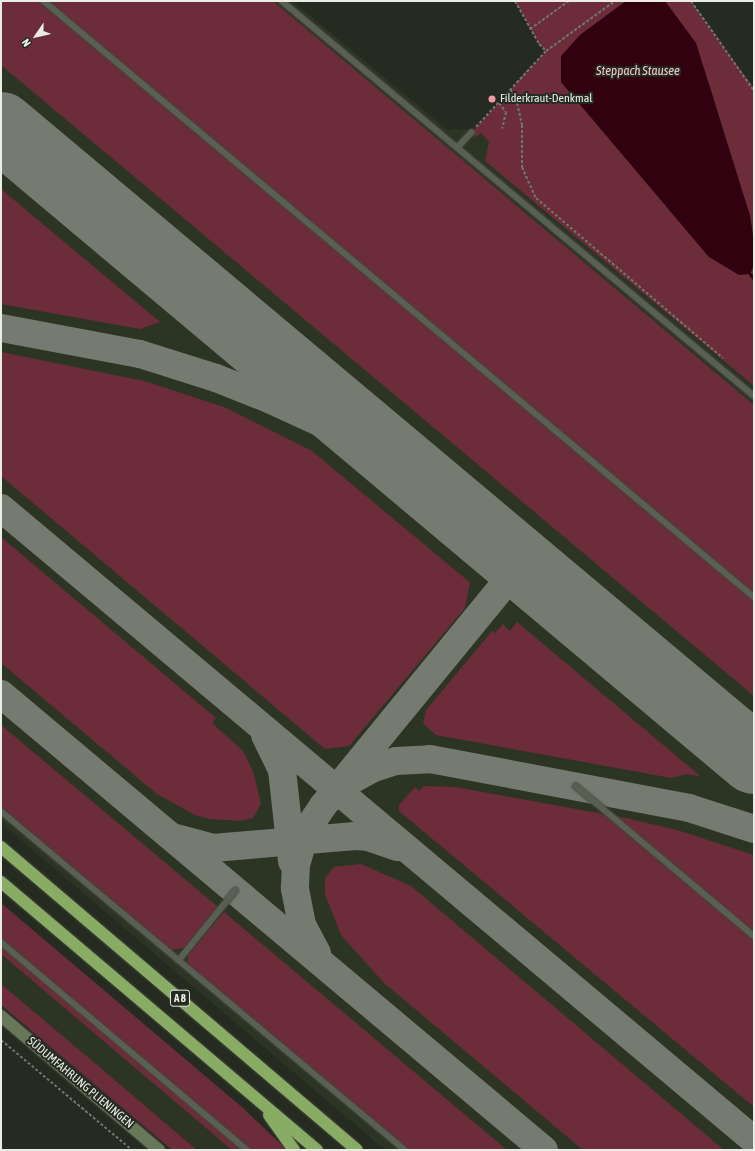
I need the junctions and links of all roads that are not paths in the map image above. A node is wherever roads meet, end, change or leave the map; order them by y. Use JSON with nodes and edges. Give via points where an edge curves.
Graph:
{"nodes":[{"id":1,"x":44,"y":1,"type":"edge"},
{"id":2,"x":282,"y":1,"type":"edge"},
{"id":3,"x":470,"y":133,"type":"road end"},
{"id":4,"x":457,"y":148,"type":"junction"},
{"id":5,"x":754,"y":396,"type":"edge"},
{"id":6,"x":754,"y":597,"type":"edge"},
{"id":7,"x":576,"y":786,"type":"dead end"},
{"id":8,"x":1,"y":811,"type":"edge"},
{"id":9,"x":1,"y":847,"type":"edge"},
{"id":10,"x":1,"y":882,"type":"edge"},
{"id":11,"x":235,"y":891,"type":"dead end"},
{"id":12,"x":754,"y":936,"type":"edge"},
{"id":13,"x":1,"y":942,"type":"edge"},
{"id":14,"x":179,"y":960,"type":"junction"},
{"id":15,"x":1,"y":1016,"type":"edge"},
{"id":16,"x":258,"y":1099,"type":"junction"},
{"id":17,"x":159,"y":1150,"type":"edge"},
{"id":18,"x":247,"y":1150,"type":"edge"},
{"id":19,"x":294,"y":1150,"type":"edge"},
{"id":20,"x":317,"y":1150,"type":"edge"},
{"id":21,"x":357,"y":1150,"type":"edge"},
{"id":22,"x":405,"y":1150,"type":"edge"}],
"edges":[{"from":1,"to":6,"type":"lane"},
{"from":2,"to":4,"type":"lane"},
{"from":3,"to":4,"type":"lane"},
{"from":4,"to":5,"type":"lane"},
{"from":7,"to":12,"type":"lane"},
{"from":8,"to":14,"type":"lane"},
{"from":9,"to":21,"type":"highway","number":"A 8"},
{"from":10,"to":16,"type":"highway","number":"A 8"},
{"from":11,"to":14,"type":"lane"},
{"from":13,"to":18,"type":"lane"},
{"from":14,"to":22,"type":"lane"},
{"from":15,"to":17,"type":"main road","name":"SÜDUMFAHRUNG PLIENINGEN"},
{"from":16,"to":19,"type":"highway"},
{"from":16,"to":20,"type":"highway","number":"A 8"}]}
